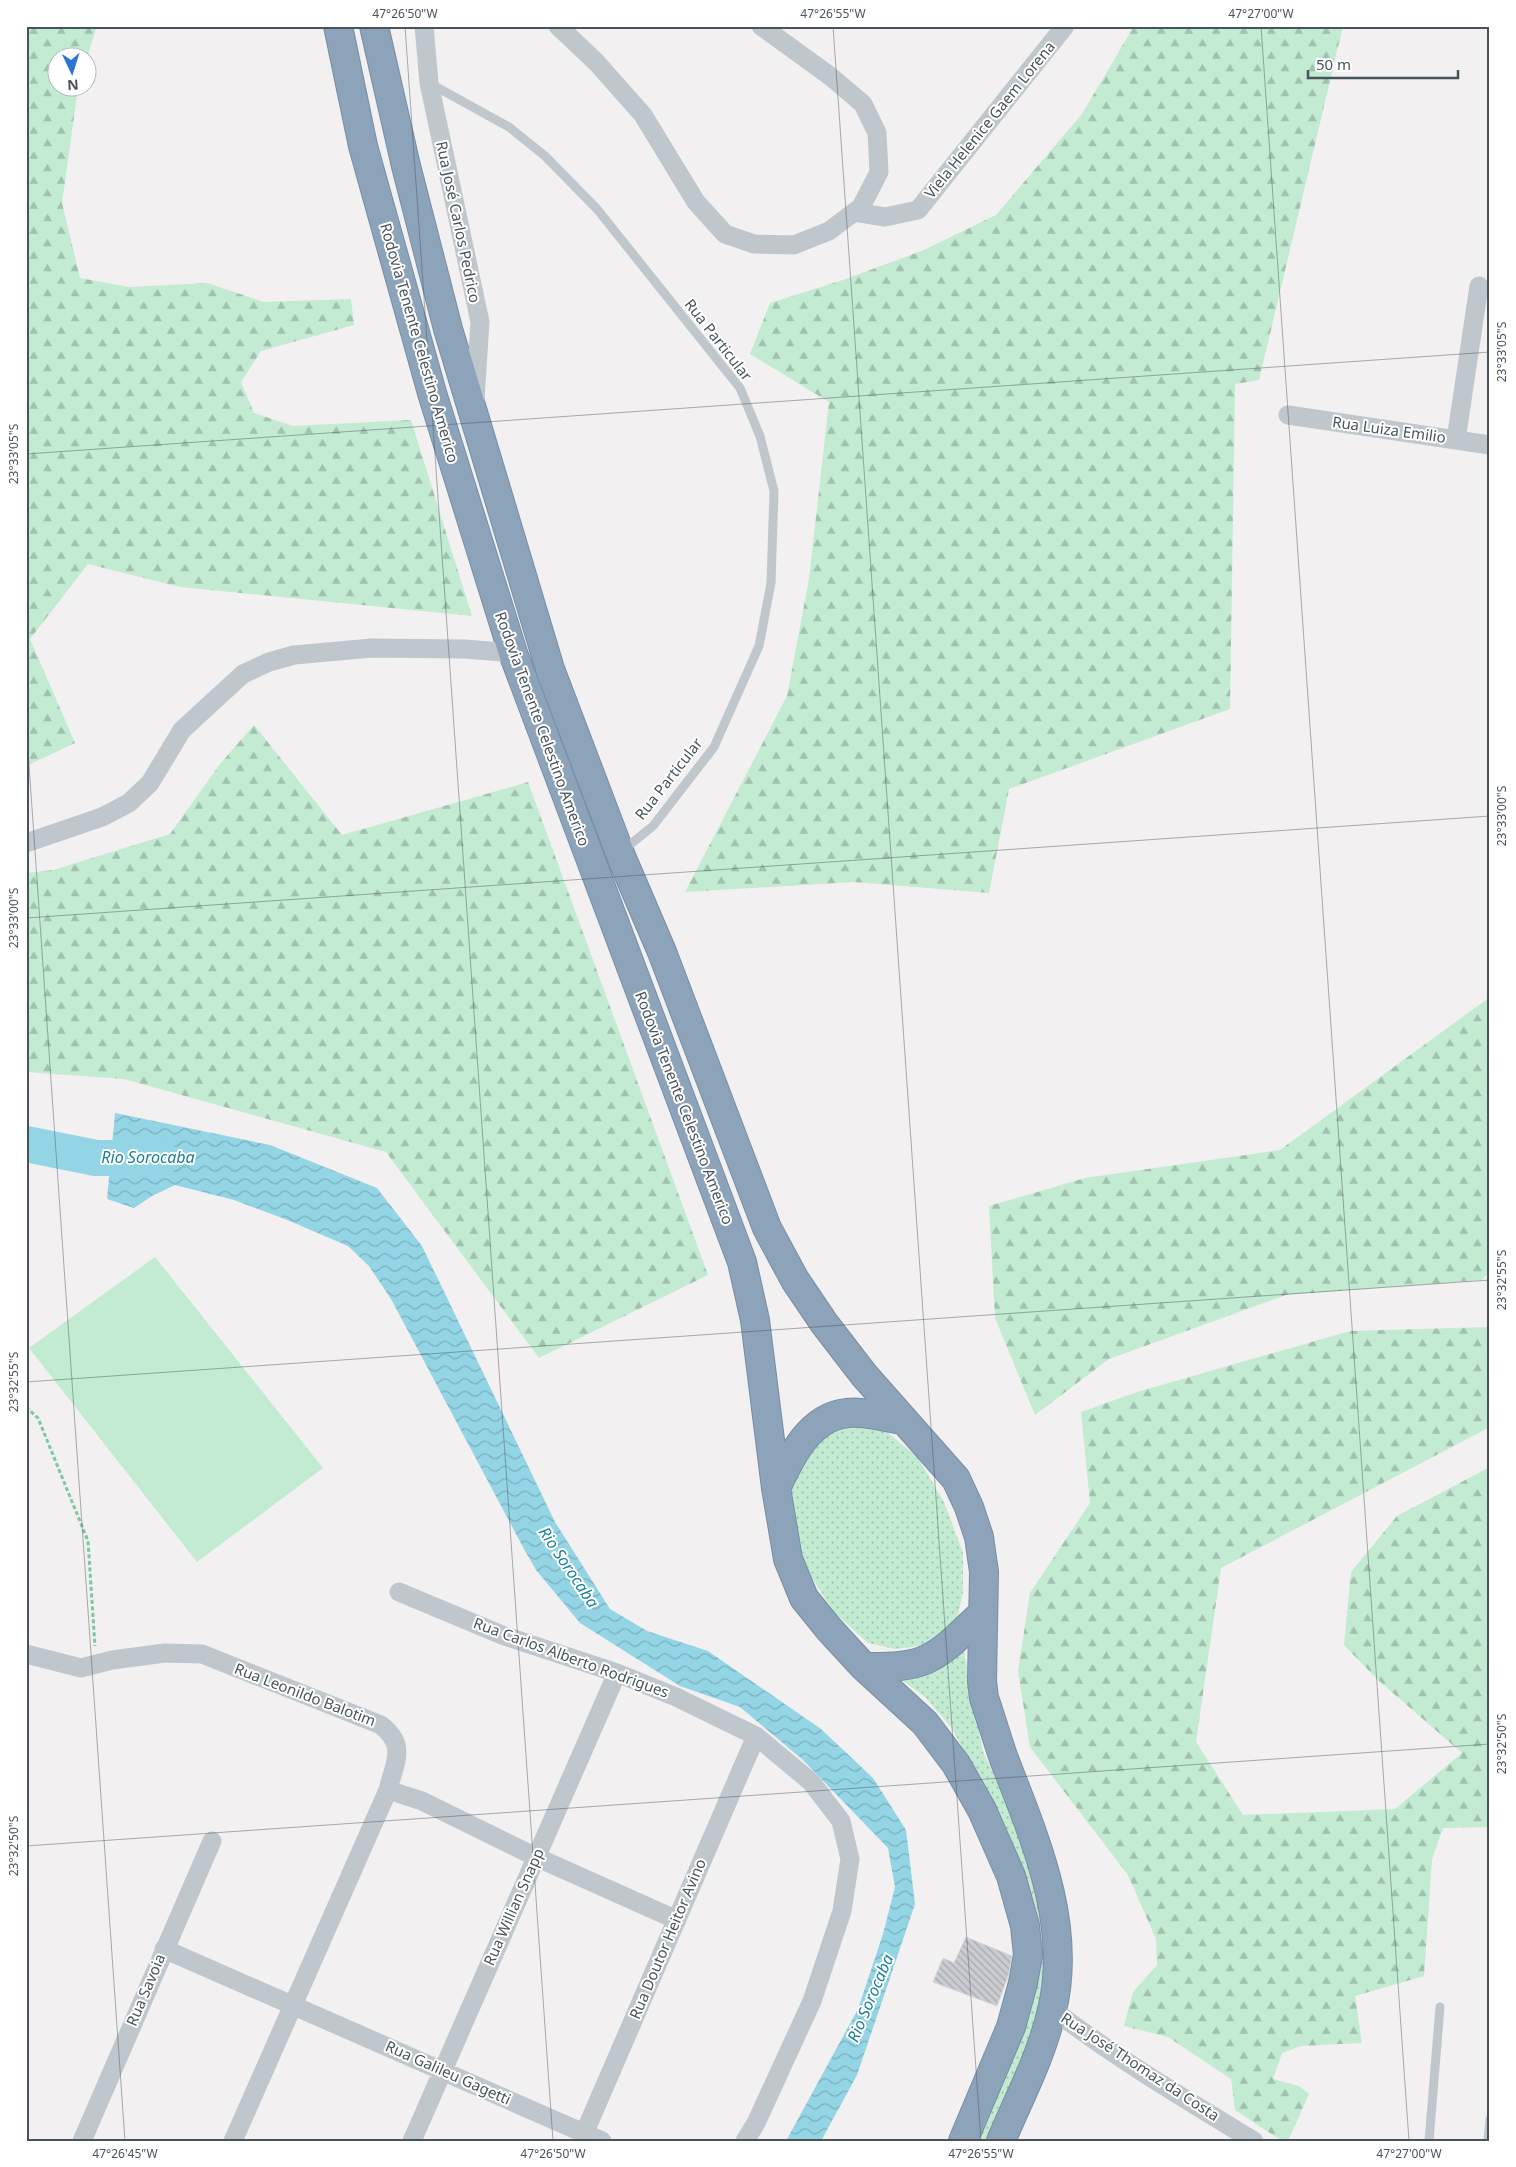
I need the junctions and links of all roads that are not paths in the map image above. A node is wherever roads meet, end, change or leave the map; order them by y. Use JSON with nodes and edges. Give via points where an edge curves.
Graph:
{"nodes":[{"id":1,"x":338,"y":26,"type":"edge"},
{"id":2,"x":374,"y":26,"type":"edge"},
{"id":3,"x":424,"y":26,"type":"edge"},
{"id":4,"x":558,"y":26,"type":"edge"},
{"id":5,"x":761,"y":26,"type":"edge"},
{"id":6,"x":1065,"y":26,"type":"edge"},
{"id":7,"x":429,"y":83,"type":"junction"},
{"id":8,"x":854,"y":212,"type":"junction"},
{"id":9,"x":1479,"y":286,"type":"dead end"},
{"id":10,"x":1288,"y":415,"type":"dead end"},
{"id":11,"x":474,"y":419,"type":"junction"},
{"id":12,"x":1456,"y":440,"type":"junction"},
{"id":13,"x":1490,"y":445,"type":"edge"},
{"id":14,"x":513,"y":653,"type":"junction"},
{"id":15,"x":26,"y":843,"type":"edge"},
{"id":16,"x":620,"y":853,"type":"junction"},
{"id":17,"x":903,"y":1420,"type":"junction"},
{"id":18,"x":776,"y":1488,"type":"junction"},
{"id":19,"x":399,"y":1592,"type":"dead end"},
{"id":20,"x":983,"y":1613,"type":"junction"},
{"id":21,"x":26,"y":1654,"type":"edge"},
{"id":22,"x":864,"y":1668,"type":"junction"},
{"id":23,"x":617,"y":1673,"type":"junction"},
{"id":24,"x":756,"y":1736,"type":"junction"},
{"id":25,"x":388,"y":1790,"type":"junction"},
{"id":26,"x":212,"y":1841,"type":"dead end"},
{"id":27,"x":536,"y":1857,"type":"junction"},
{"id":28,"x":677,"y":1920,"type":"junction"},
{"id":29,"x":164,"y":1949,"type":"junction"},
{"id":30,"x":294,"y":2005,"type":"junction"},
{"id":31,"x":1440,"y":2007,"type":"dead end"},
{"id":32,"x":1052,"y":2009,"type":"junction"},
{"id":33,"x":443,"y":2070,"type":"junction"},
{"id":34,"x":1490,"y":2119,"type":"edge"},
{"id":35,"x":583,"y":2136,"type":"edge"},
{"id":36,"x":82,"y":2141,"type":"edge"},
{"id":37,"x":233,"y":2141,"type":"edge"},
{"id":38,"x":412,"y":2141,"type":"edge"},
{"id":39,"x":602,"y":2141,"type":"edge"},
{"id":40,"x":745,"y":2141,"type":"edge"},
{"id":41,"x":962,"y":2141,"type":"edge"},
{"id":42,"x":1001,"y":2141,"type":"edge"},
{"id":43,"x":1254,"y":2141,"type":"edge"},
{"id":44,"x":1429,"y":2141,"type":"edge"},
{"id":45,"x":1488,"y":2141,"type":"edge"}],
"edges":[{"from":1,"to":14,"type":"highway","name":"Rodovia Tenente Celestino Americo","via":[[363,146],[429,384]]},
{"from":2,"to":11,"type":"highway","name":"Rodovia Tenente Celestino Americo","via":[[406,166]]},
{"from":3,"to":7,"type":"street","name":"Rua José Carlos Pedrico"},
{"from":4,"to":8,"type":"street","via":[[596,62],[642,115],[696,202],[725,234],[754,244],[794,245],[829,231]]},
{"from":5,"to":8,"type":"street","via":[[863,104],[877,133],[879,172],[861,207]]},
{"from":6,"to":8,"type":"street","name":"Viela Helenice Gaem Lorena","via":[[918,210],[885,217]]},
{"from":7,"to":11,"type":"street","name":"Rua José Carlos Pedrico","via":[[480,322]]},
{"from":7,"to":16,"type":"lane","name":"Rua Particular","via":[[509,127],[545,156],[597,209],[740,388],[760,436],[774,491],[771,583],[759,646],[714,747],[653,826]]},
{"from":9,"to":12,"type":"street"},
{"from":10,"to":12,"type":"street","name":"Rua Luiza Emilio"},
{"from":11,"to":16,"type":"highway","name":"Rodovia Tenente Celestino Americo","via":[[550,669]]},
{"from":12,"to":13,"type":"street","name":"Rua Luiza Emilio"},
{"from":14,"to":15,"type":"street","via":[[465,648],[372,648],[294,656],[269,662],[243,674],[182,730],[150,783],[129,803],[102,817]]},
{"from":14,"to":18,"type":"highway","name":"Rodovia Tenente Celestino Americo","via":[[742,1262],[755,1320]]},
{"from":16,"to":17,"type":"highway","name":"Rodovia Tenente Celestino Americo","via":[[662,952],[767,1228],[795,1280],[824,1323]]},
{"from":17,"to":18,"type":"highway","via":[[859,1412],[836,1416],[817,1425],[797,1445]]},
{"from":17,"to":20,"type":"highway","name":"Rodovia Tenente Celestino Americo","via":[[956,1479],[969,1507],[979,1537],[984,1572]]},
{"from":18,"to":22,"type":"highway","name":"Rodovia Tenente Celestino Americo","via":[[788,1560],[804,1598],[828,1630]]},
{"from":19,"to":23,"type":"street","name":"Rua Carlos Alberto Rodrigues","via":[[502,1635]]},
{"from":20,"to":22,"type":"highway","via":[[928,1659]]},
{"from":20,"to":32,"type":"highway","name":"Rodovia Tenente Celestino Americo","via":[[984,1698],[1022,1803],[1052,1900],[1058,1969]]},
{"from":21,"to":25,"type":"street","name":"Rua Leonildo Balotim","via":[[81,1668],[164,1652],[202,1654],[381,1725],[392,1734],[398,1746]]},
{"from":22,"to":41,"type":"highway","name":"Rodovia Tenente Celestino Americo","via":[[925,1723],[956,1764],[982,1810],[1011,1876],[1025,1926],[1028,1955],[1016,2010]]},
{"from":23,"to":24,"type":"street","name":"Rua Carlos Alberto Rodrigues"},
{"from":23,"to":27,"type":"street","name":"Rua Willian Snapp"},
{"from":24,"to":28,"type":"street","name":"Rua Doutor Heitor Avino"},
{"from":24,"to":40,"type":"street","name":"Rua Carlos Alberto Rodrigues","via":[[811,1782],[823,1797],[841,1821],[850,1859],[842,1911],[812,2001]]},
{"from":25,"to":27,"type":"street","via":[[422,1801]]},
{"from":25,"to":30,"type":"street"},
{"from":26,"to":29,"type":"street","name":"Rua Savoia"},
{"from":27,"to":28,"type":"street"},
{"from":27,"to":33,"type":"street","name":"Rua Willian Snapp"},
{"from":28,"to":35,"type":"street","name":"Rua Doutor Heitor Avino"},
{"from":29,"to":30,"type":"street","name":"Rua Galileu Gagetti"},
{"from":29,"to":36,"type":"street","name":"Rua Savoia"},
{"from":30,"to":33,"type":"street","name":"Rua Galileu Gagetti"},
{"from":30,"to":37,"type":"street"},
{"from":31,"to":44,"type":"lane"},
{"from":32,"to":42,"type":"highway","name":"Rodovia Tenente Celestino Americo","via":[[1043,2040]]},
{"from":32,"to":43,"type":"street","name":"Rua José Thomaz da Costa","via":[[1162,2085]]},
{"from":33,"to":35,"type":"street","name":"Rua Galileu Gagetti"},
{"from":33,"to":38,"type":"street","name":"Rua Willian Snapp"},
{"from":34,"to":45,"type":"lane"},
{"from":35,"to":39,"type":"street","name":"Rua Galileu Gagetti"}]}
